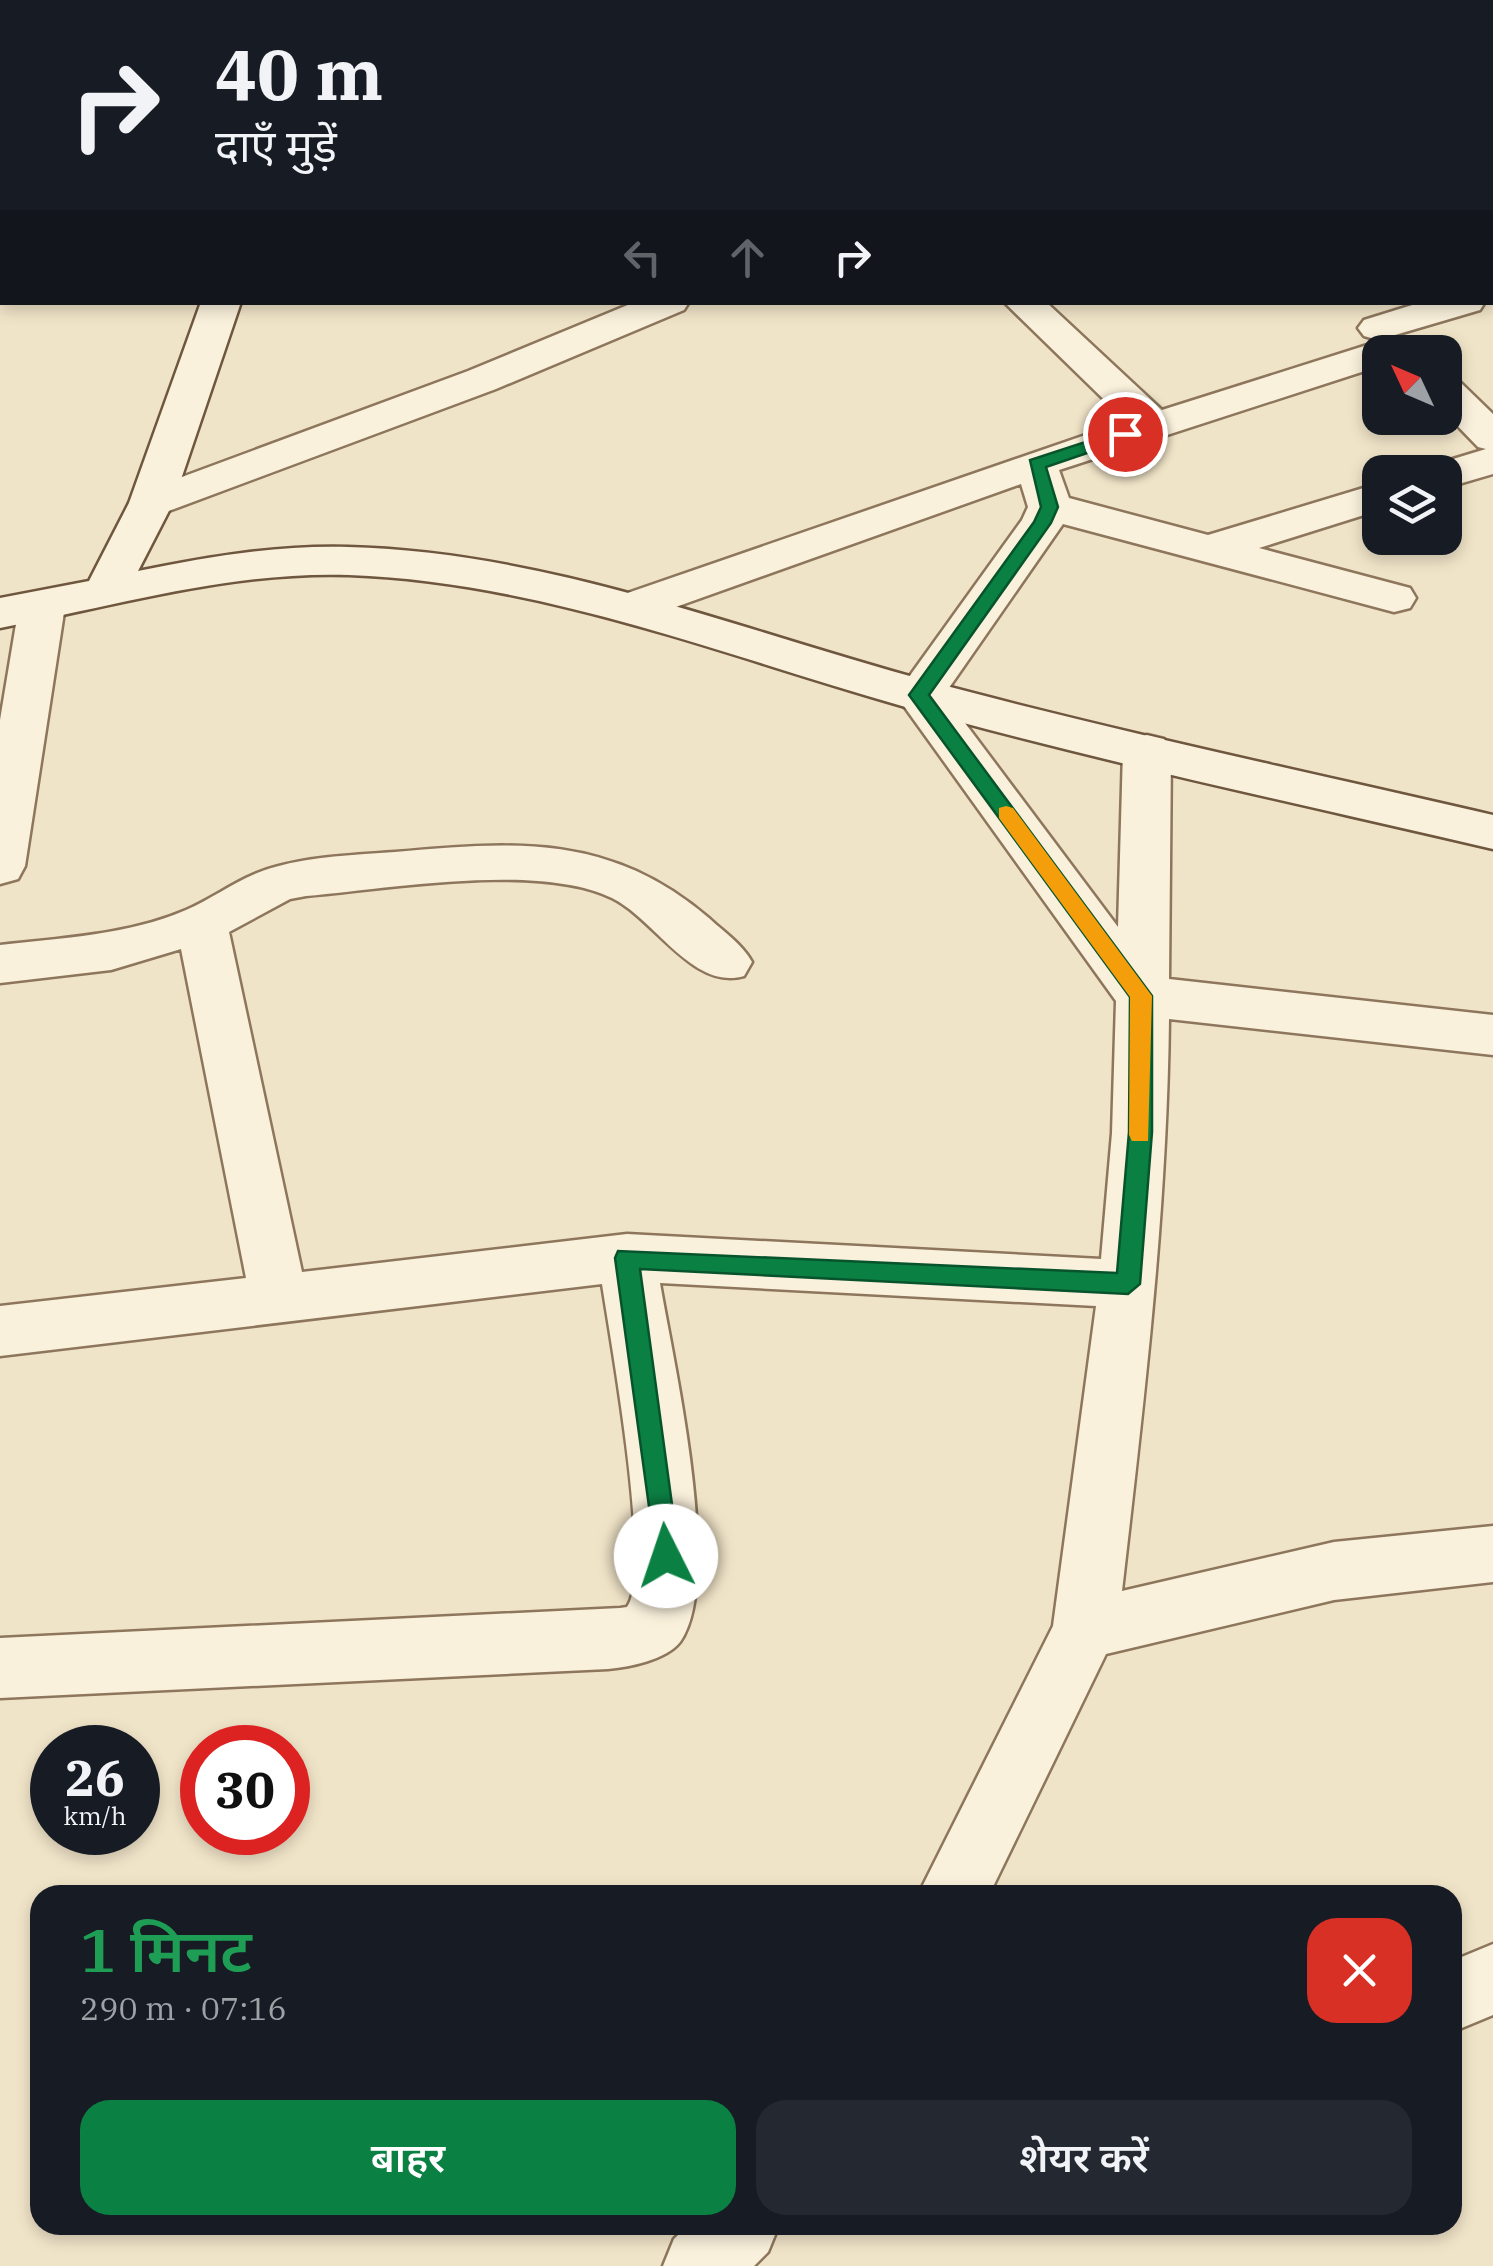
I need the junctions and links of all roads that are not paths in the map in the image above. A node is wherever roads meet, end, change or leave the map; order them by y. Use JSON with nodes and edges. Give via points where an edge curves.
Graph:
{"nodes":[{"id":1,"x":220,"y":305,"type":"edge"},
{"id":2,"x":663,"y":305,"type":"edge"},
{"id":3,"x":1025,"y":305,"type":"edge"},
{"id":4,"x":1349,"y":305,"type":"edge"},
{"id":5,"x":1461,"y":305,"type":"edge"},
{"id":6,"x":1378,"y":335,"type":"edge"},
{"id":7,"x":1410,"y":335,"type":"edge"},
{"id":8,"x":1362,"y":356,"type":"edge"},
{"id":9,"x":1462,"y":407,"type":"edge"},
{"id":10,"x":1154,"y":425,"type":"junction"},
{"id":11,"x":1493,"y":438,"type":"edge"},
{"id":12,"x":1493,"y":460,"type":"edge"},
{"id":13,"x":1036,"y":464,"type":"junction"},
{"id":14,"x":1462,"y":470,"type":"edge"},
{"id":15,"x":1362,"y":502,"type":"edge"},
{"id":16,"x":151,"y":503,"type":"junction"},
{"id":17,"x":1050,"y":507,"type":"junction"},
{"id":18,"x":1209,"y":549,"type":"junction"},
{"id":19,"x":106,"y":591,"type":"junction"},
{"id":20,"x":1394,"y":598,"type":"dead end"},
{"id":21,"x":629,"y":608,"type":"junction"},
{"id":22,"x":21,"y":609,"type":"edge"},
{"id":23,"x":919,"y":695,"type":"junction"},
{"id":24,"x":1147,"y":751,"type":"junction"},
{"id":25,"x":1493,"y":832,"type":"edge"},
{"id":26,"x":0,"y":866,"type":"edge"},
{"id":27,"x":202,"y":924,"type":"junction"},
{"id":28,"x":726,"y":962,"type":"dead end"},
{"id":29,"x":0,"y":964,"type":"edge"},
{"id":30,"x":1141,"y":996,"type":"junction"},
{"id":31,"x":1493,"y":1035,"type":"edge"},
{"id":32,"x":626,"y":1258,"type":"junction"},
{"id":33,"x":1128,"y":1284,"type":"junction"},
{"id":34,"x":279,"y":1298,"type":"junction"},
{"id":35,"x":0,"y":1331,"type":"edge"},
{"id":36,"x":1493,"y":1554,"type":"edge"},
{"id":37,"x":1085,"y":1630,"type":"junction"},
{"id":38,"x":0,"y":1668,"type":"edge"},
{"id":39,"x":959,"y":1885,"type":"edge"},
{"id":40,"x":1493,"y":1979,"type":"edge"},
{"id":41,"x":1462,"y":1993,"type":"edge"},
{"id":42,"x":731,"y":2235,"type":"edge"},
{"id":43,"x":701,"y":2266,"type":"edge"}],
"edges":[{"from":1,"to":16,"type":"street"},
{"from":2,"to":16,"type":"street"},
{"from":3,"to":10,"type":"street"},
{"from":4,"to":6,"type":"street"},
{"from":5,"to":7,"type":"street"},
{"from":8,"to":10,"type":"street"},
{"from":9,"to":11,"type":"street"},
{"from":10,"to":13,"type":"street"},
{"from":12,"to":14,"type":"street"},
{"from":13,"to":17,"type":"street"},
{"from":13,"to":21,"type":"street"},
{"from":15,"to":18,"type":"street"},
{"from":16,"to":19,"type":"street"},
{"from":17,"to":18,"type":"street"},
{"from":17,"to":23,"type":"street"},
{"from":18,"to":20,"type":"street"},
{"from":19,"to":21,"type":"street","via":[[260,566],[347,560],[462,570]]},
{"from":19,"to":22,"type":"street"},
{"from":21,"to":23,"type":"street"},
{"from":22,"to":26,"type":"street"},
{"from":23,"to":24,"type":"street"},
{"from":23,"to":30,"type":"street"},
{"from":24,"to":25,"type":"street"},
{"from":24,"to":30,"type":"street"},
{"from":27,"to":28,"type":"street","via":[[277,884],[306,878],[500,864],[571,868],[629,885]]},
{"from":27,"to":29,"type":"street","via":[[111,951]]},
{"from":27,"to":34,"type":"street"},
{"from":30,"to":31,"type":"street"},
{"from":30,"to":33,"type":"street","via":[[1140,1132]]},
{"from":32,"to":33,"type":"street"},
{"from":32,"to":34,"type":"street"},
{"from":32,"to":38,"type":"street","via":[[664,1518],[668,1595],[656,1622],[627,1637],[577,1641]]},
{"from":33,"to":37,"type":"street"},
{"from":34,"to":35,"type":"street"},
{"from":36,"to":37,"type":"street","via":[[1334,1571]]},
{"from":37,"to":39,"type":"street"},
{"from":40,"to":41,"type":"street"},
{"from":42,"to":43,"type":"street"}]}
